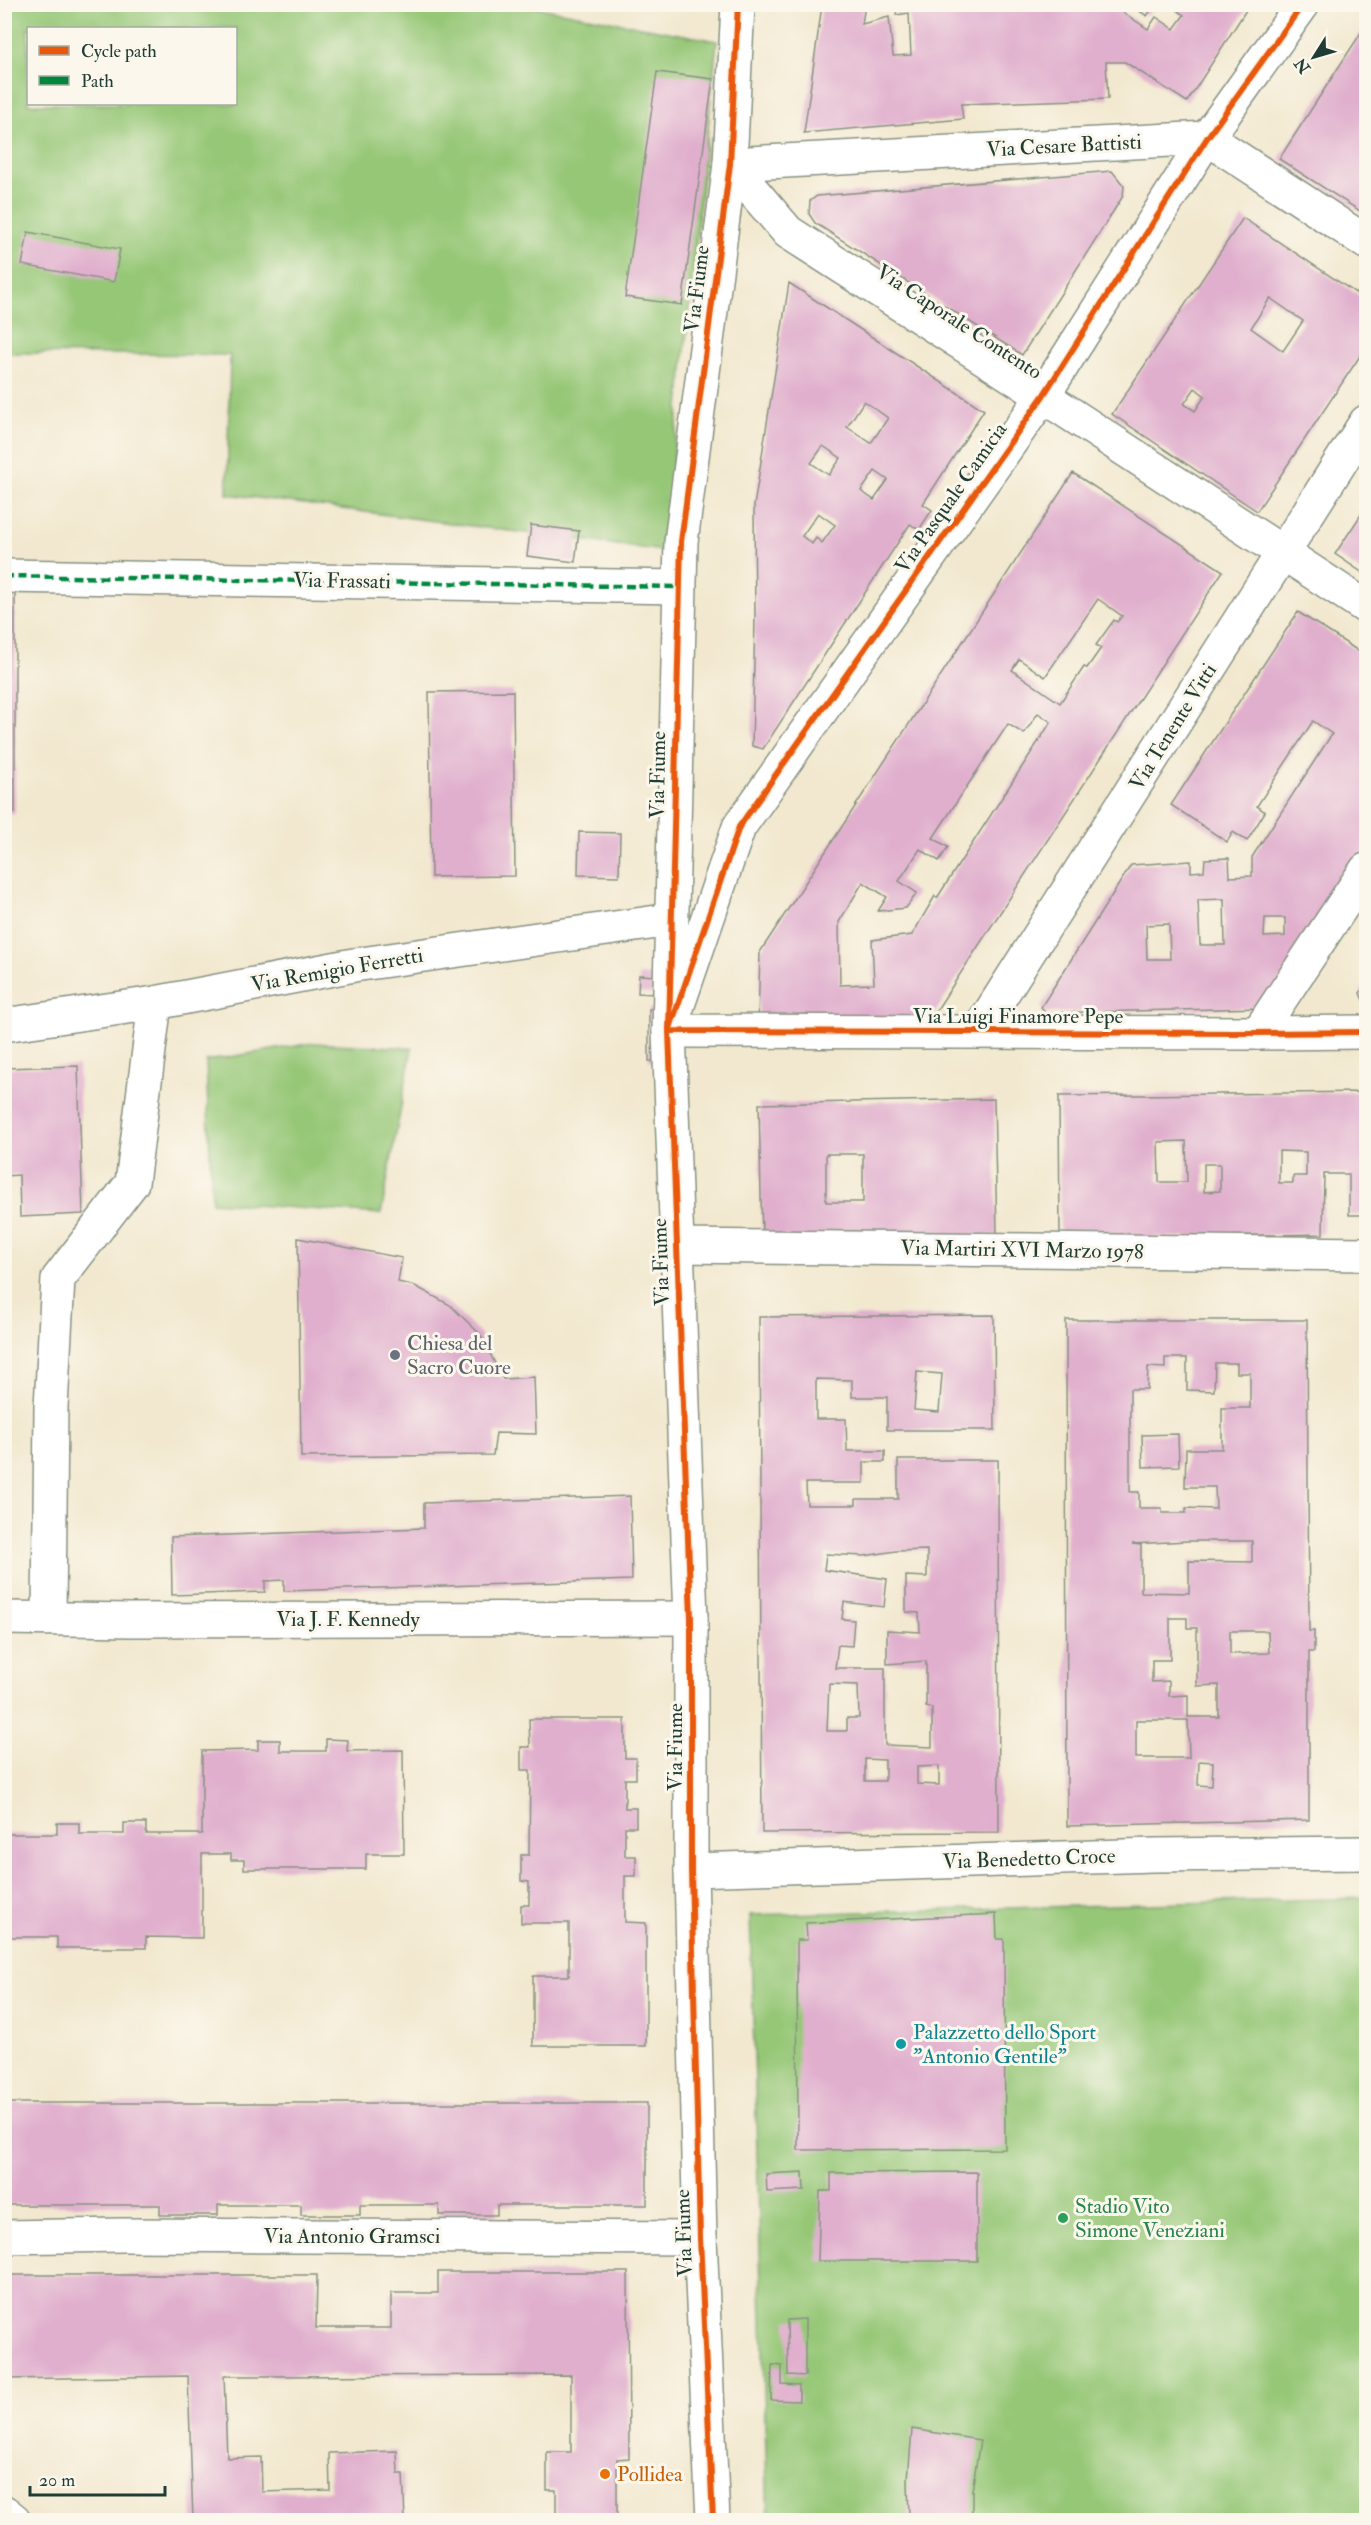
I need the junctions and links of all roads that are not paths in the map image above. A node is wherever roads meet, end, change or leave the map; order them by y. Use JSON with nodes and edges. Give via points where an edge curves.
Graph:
{"nodes":[{"id":1,"x":1303,"y":4,"type":"edge"},
{"id":2,"x":729,"y":7,"type":"edge"},
{"id":3,"x":1206,"y":138,"type":"junction"},
{"id":4,"x":730,"y":164,"type":"junction"},
{"id":5,"x":1366,"y":242,"type":"edge"},
{"id":6,"x":1043,"y":396,"type":"junction"},
{"id":7,"x":1366,"y":422,"type":"edge"},
{"id":8,"x":1283,"y":554,"type":"junction"},
{"id":9,"x":4,"y":576,"type":"edge"},
{"id":10,"x":679,"y":587,"type":"junction"},
{"id":11,"x":1366,"y":607,"type":"edge"},
{"id":12,"x":1366,"y":870,"type":"edge"},
{"id":13,"x":671,"y":920,"type":"junction"},
{"id":14,"x":155,"y":1003,"type":"junction"},
{"id":15,"x":4,"y":1025,"type":"edge"},
{"id":16,"x":669,"y":1031,"type":"junction"},
{"id":17,"x":978,"y":1032,"type":"junction"},
{"id":18,"x":1366,"y":1032,"type":"edge"},
{"id":19,"x":1258,"y":1033,"type":"junction"},
{"id":20,"x":677,"y":1246,"type":"junction"},
{"id":21,"x":1366,"y":1254,"type":"edge"},
{"id":22,"x":49,"y":1617,"type":"junction"},
{"id":23,"x":4,"y":1618,"type":"edge"},
{"id":24,"x":692,"y":1618,"type":"junction"},
{"id":25,"x":1366,"y":1853,"type":"edge"},
{"id":26,"x":691,"y":1870,"type":"junction"},
{"id":27,"x":4,"y":2237,"type":"edge"},
{"id":28,"x":700,"y":2238,"type":"junction"},
{"id":29,"x":4,"y":2512,"type":"edge"},
{"id":30,"x":14,"y":2520,"type":"edge"},
{"id":31,"x":713,"y":2520,"type":"edge"}],
"edges":[{"from":1,"to":3,"type":"street","name":"Via Pasquale Camicia"},
{"from":2,"to":4,"type":"street","name":"Via Fiume"},
{"from":3,"to":4,"type":"street","name":"Via Cesare Battisti"},
{"from":3,"to":5,"type":"street"},
{"from":3,"to":6,"type":"street","name":"Via Pasquale Camicia"},
{"from":4,"to":6,"type":"street","name":"Via Caporale Contento","via":[[788,232]]},
{"from":4,"to":10,"type":"street","name":"Via Fiume","via":[[681,542]]},
{"from":6,"to":8,"type":"street","name":"Via Caporale Contento"},
{"from":6,"to":16,"type":"street","name":"Via Pasquale Camicia","via":[[739,827]]},
{"from":7,"to":8,"type":"street","name":"Via Tenente Vitti"},
{"from":8,"to":11,"type":"street","name":"Via Caporale Contento"},
{"from":8,"to":17,"type":"street","name":"Via Tenente Vitti"},
{"from":9,"to":10,"type":"street","name":"Via Frassati"},
{"from":10,"to":13,"type":"street","name":"Via Fiume"},
{"from":12,"to":19,"type":"street"},
{"from":13,"to":14,"type":"street","name":"Via Remigio Ferretti","via":[[354,965]]},
{"from":13,"to":16,"type":"street","name":"Via Fiume"},
{"from":14,"to":15,"type":"street","name":"Via Remigio Ferretti"},
{"from":14,"to":22,"type":"street","via":[[132,1182],[58,1279],[51,1407]]},
{"from":16,"to":17,"type":"street","name":"Via Luigi Finamore Pepe"},
{"from":16,"to":20,"type":"street","name":"Via Fiume"},
{"from":17,"to":19,"type":"street","name":"Via Luigi Finamore Pepe"},
{"from":18,"to":19,"type":"street","name":"Via Luigi Finamore Pepe"},
{"from":20,"to":21,"type":"street","name":"Via Martiri XVI Marzo 1978"},
{"from":20,"to":24,"type":"street","name":"Via Fiume"},
{"from":22,"to":23,"type":"street","name":"Via J. F. Kennedy"},
{"from":22,"to":24,"type":"street","name":"Via J. F. Kennedy"},
{"from":24,"to":26,"type":"street","name":"Via Fiume"},
{"from":25,"to":26,"type":"street","name":"Via Benedetto Croce","via":[[1154,1855]]},
{"from":26,"to":28,"type":"street","name":"Via Fiume"},
{"from":27,"to":28,"type":"street","name":"Via Antonio Gramsci"},
{"from":28,"to":31,"type":"street","name":"Via Fiume"},
{"from":29,"to":30,"type":"street"}]}
